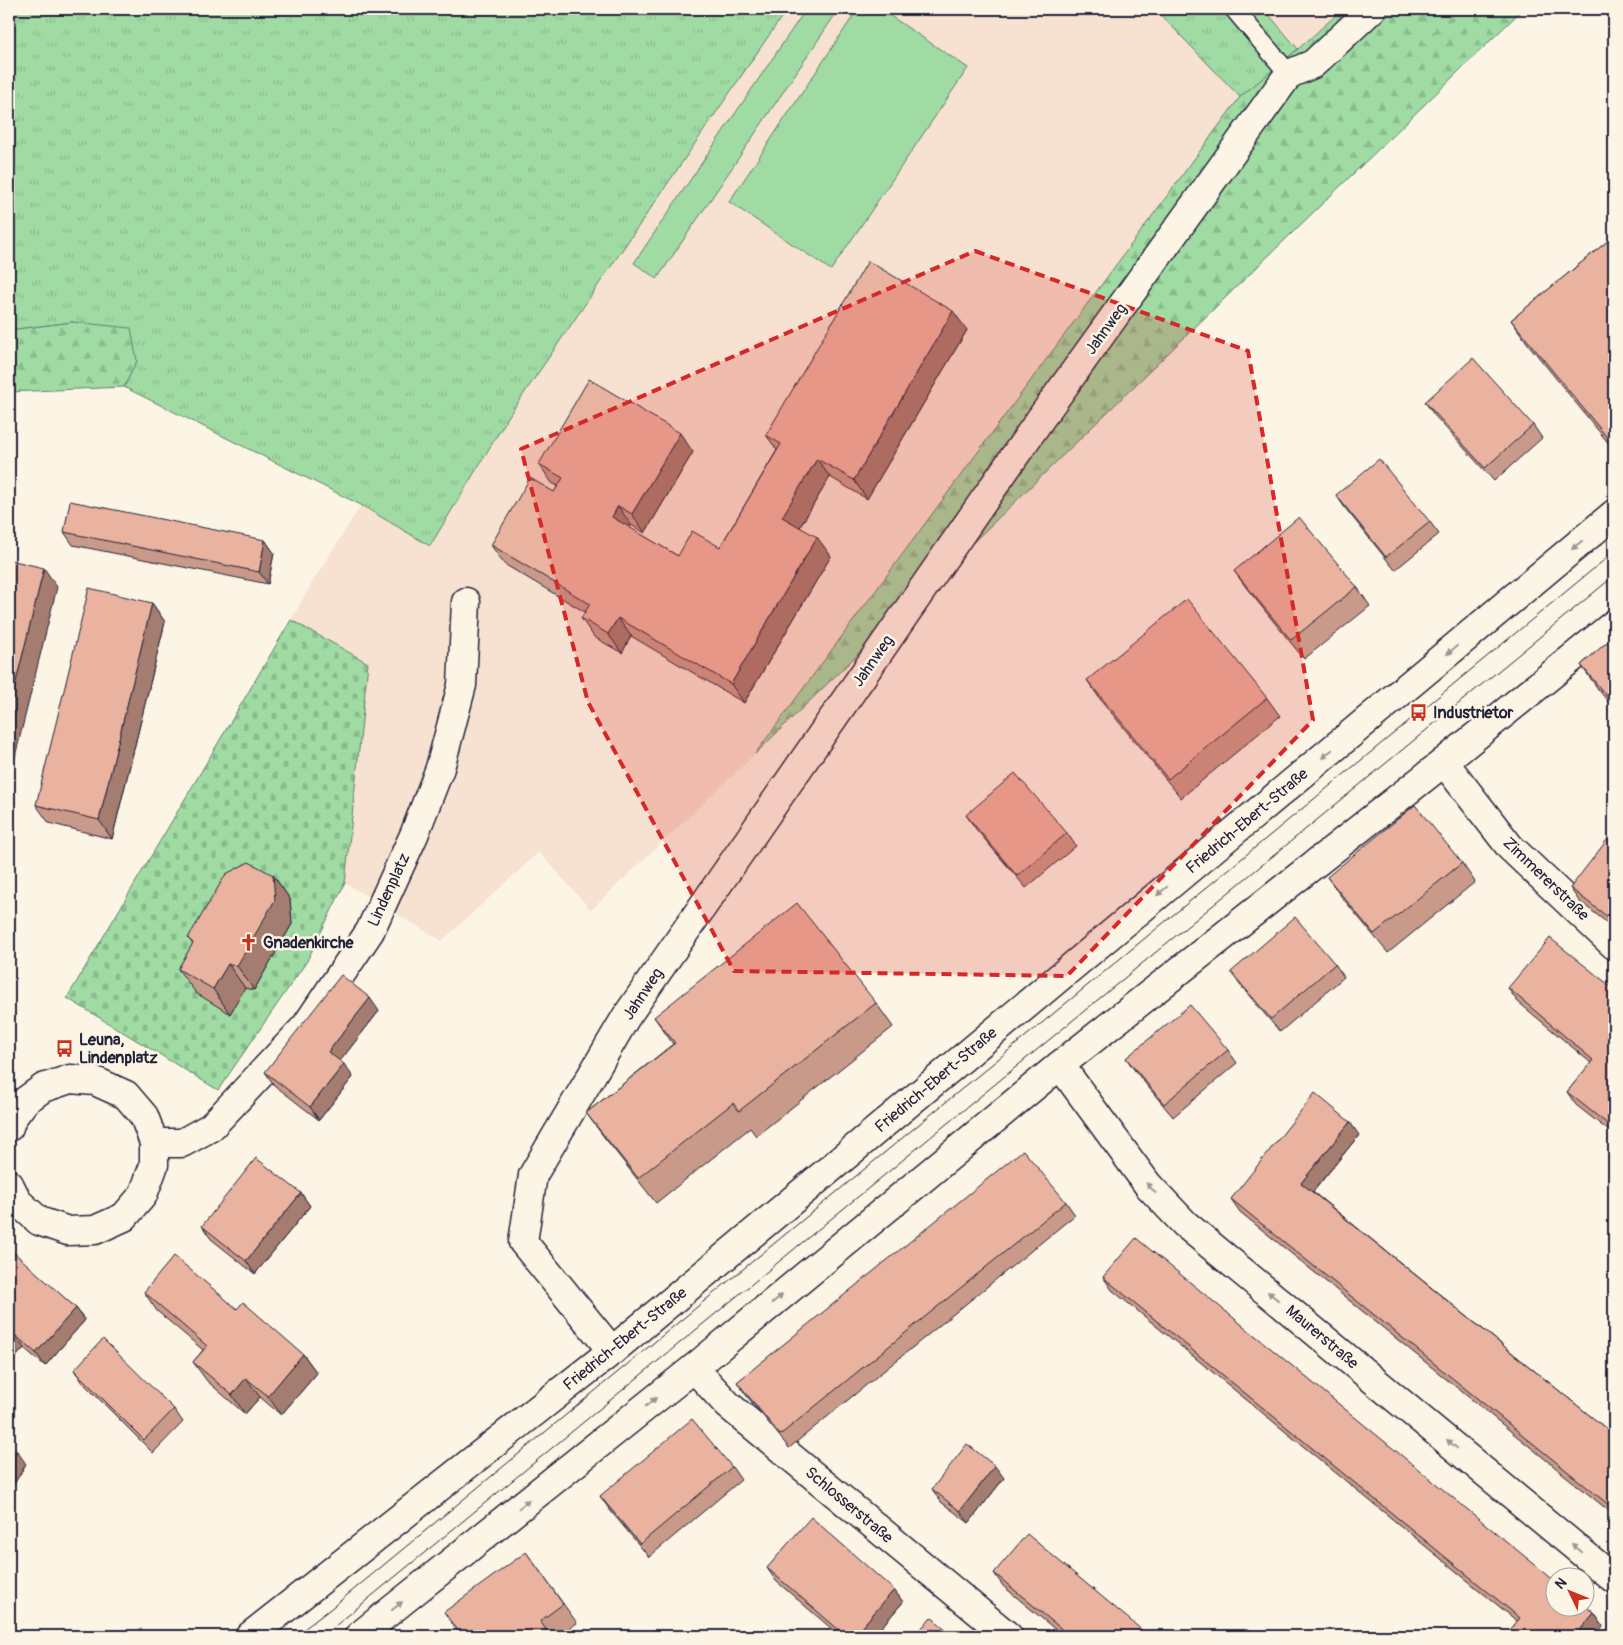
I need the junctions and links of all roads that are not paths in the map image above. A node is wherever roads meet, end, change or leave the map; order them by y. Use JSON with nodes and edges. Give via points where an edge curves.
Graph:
{"nodes":[{"id":1,"x":1234,"y":9,"type":"edge"},
{"id":2,"x":1372,"y":9,"type":"edge"},
{"id":3,"x":1289,"y":74,"type":"junction"},
{"id":4,"x":1614,"y":514,"type":"edge"},
{"id":5,"x":466,"y":602,"type":"dead end"},
{"id":6,"x":1614,"y":624,"type":"edge"},
{"id":7,"x":1444,"y":762,"type":"junction"},
{"id":8,"x":1614,"y":945,"type":"edge"},
{"id":9,"x":1060,"y":1065,"type":"junction"},
{"id":10,"x":17,"y":1092,"type":"edge"},
{"id":11,"x":9,"y":1126,"type":"edge"},
{"id":12,"x":154,"y":1143,"type":"junction"},
{"id":13,"x":12,"y":1201,"type":"edge"},
{"id":14,"x":612,"y":1351,"type":"junction"},
{"id":15,"x":694,"y":1368,"type":"junction"},
{"id":16,"x":1614,"y":1579,"type":"edge"},
{"id":17,"x":250,"y":1636,"type":"edge"},
{"id":18,"x":360,"y":1636,"type":"edge"},
{"id":19,"x":1008,"y":1636,"type":"edge"}],
"edges":[{"from":1,"to":3,"type":"lane"},
{"from":2,"to":3,"type":"street","via":[[1313,64]]},
{"from":3,"to":14,"type":"street","name":"Jahnweg","via":[[1041,418],[626,1017],[533,1175],[523,1242]]},
{"from":4,"to":14,"type":"street","name":"Friedrich-Ebert-Straße","one_way":true},
{"from":5,"to":12,"type":"street","name":"Lindenplatz","via":[[462,686],[440,768],[414,835],[370,931],[306,1026],[211,1127],[182,1143]]},
{"from":6,"to":7,"type":"street"},
{"from":7,"to":8,"type":"street","name":"Zimmererstraße","via":[[1510,847]]},
{"from":7,"to":9,"type":"street"},
{"from":15,"to":9,"type":"street","one_way":true},
{"from":16,"to":9,"type":"street","name":"Maurerstraße","one_way":true,"via":[[1185,1224],[1148,1185]]},
{"from":10,"to":11,"type":"street"},
{"from":10,"to":12,"type":"street","via":[[70,1079],[95,1081],[126,1095],[144,1116]]},
{"from":12,"to":13,"type":"street","via":[[154,1165],[143,1195],[124,1217],[94,1230],[68,1231],[40,1221]]},
{"from":14,"to":17,"type":"street","name":"Friedrich-Ebert-Straße"},
{"from":18,"to":15,"type":"street","one_way":true},
{"from":15,"to":19,"type":"street","name":"Schlosserstraße","via":[[728,1405]]}]}
